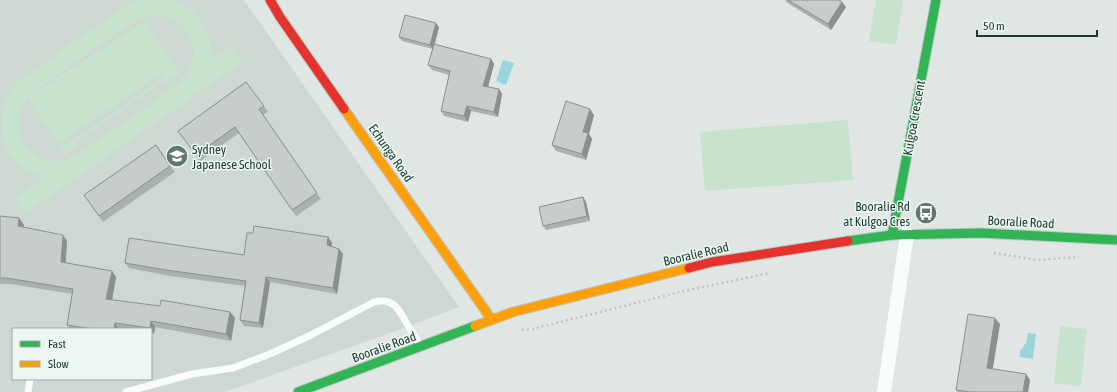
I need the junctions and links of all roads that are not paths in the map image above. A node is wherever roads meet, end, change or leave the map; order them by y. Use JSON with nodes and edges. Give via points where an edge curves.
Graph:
{"nodes":[{"id":1,"x":270,"y":0,"type":"edge"},
{"id":2,"x":936,"y":0,"type":"edge"},
{"id":3,"x":907,"y":234,"type":"junction"},
{"id":4,"x":892,"y":235,"type":"junction"},
{"id":5,"x":1117,"y":240,"type":"edge"},
{"id":6,"x":492,"y":320,"type":"junction"},
{"id":7,"x":421,"y":347,"type":"junction"},
{"id":8,"x":30,"y":380,"type":"edge"},
{"id":9,"x":28,"y":392,"type":"edge"},
{"id":10,"x":126,"y":392,"type":"edge"},
{"id":11,"x":298,"y":392,"type":"edge"},
{"id":12,"x":884,"y":392,"type":"edge"}],
"edges":[{"from":1,"to":6,"type":"street","name":"Echunga Road"},
{"from":2,"to":4,"type":"street","name":"Kulgoa Crescent"},
{"from":3,"to":4,"type":"street","name":"Booralie Road"},
{"from":3,"to":5,"type":"street","name":"Booralie Road","via":[[981,233]]},
{"from":3,"to":12,"type":"street"},
{"from":4,"to":6,"type":"street","name":"Booralie Road","via":[[712,262],[513,312]]},
{"from":6,"to":7,"type":"street","name":"Booralie Road"},
{"from":7,"to":10,"type":"lane","via":[[397,307],[389,302],[378,301],[309,336],[233,368],[192,374]]},
{"from":7,"to":11,"type":"street","name":"Booralie Road"},
{"from":8,"to":9,"type":"lane"}]}
